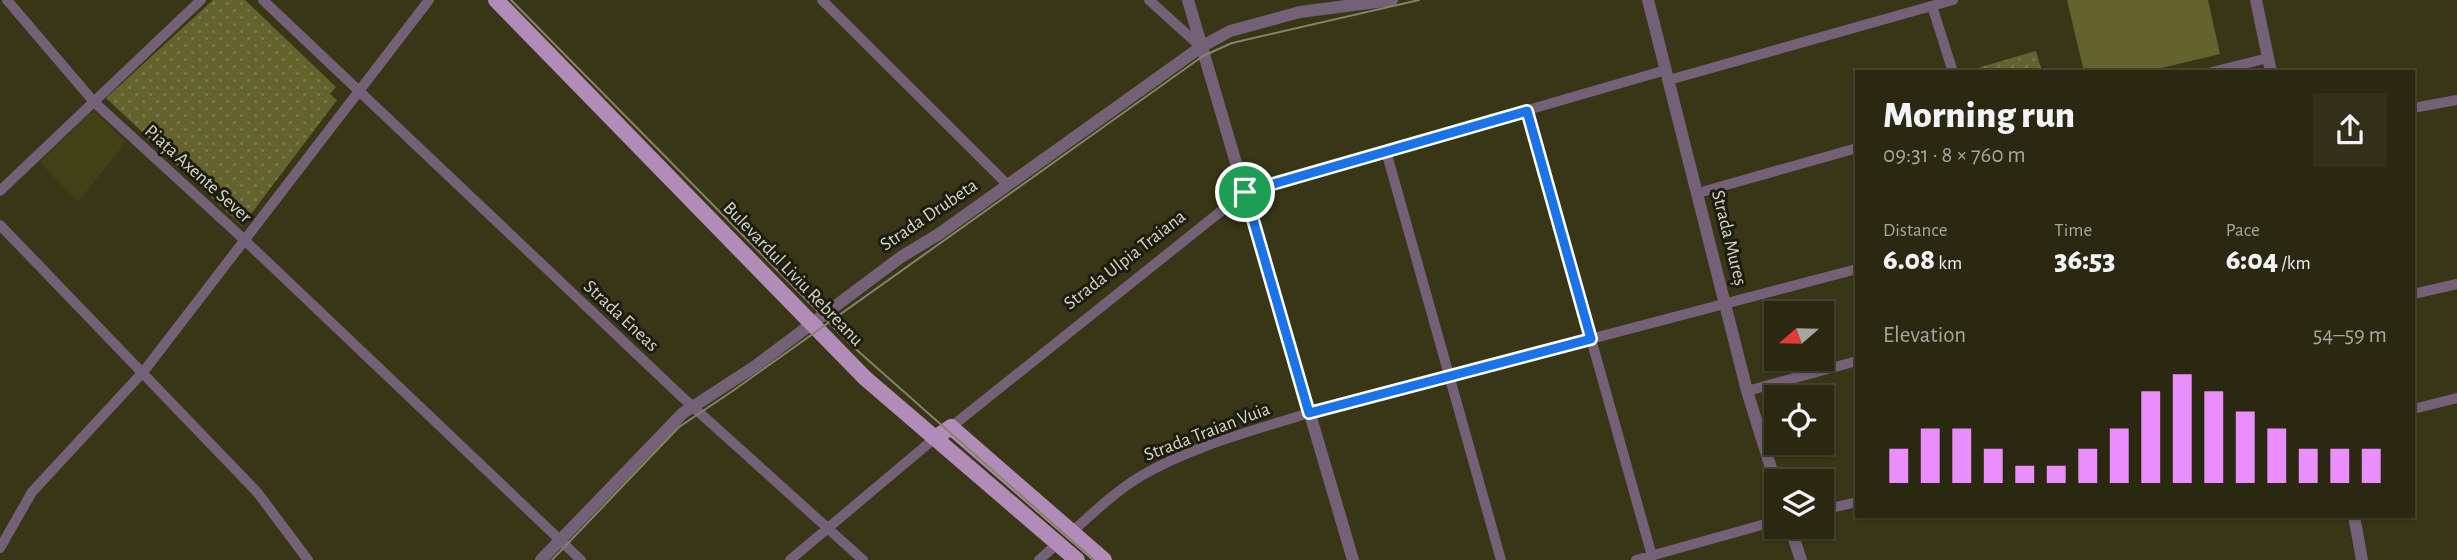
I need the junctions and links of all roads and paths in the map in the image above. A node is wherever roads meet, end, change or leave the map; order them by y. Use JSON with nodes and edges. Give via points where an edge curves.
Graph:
{"nodes":[{"id":1,"x":7,"y":0,"type":"edge"},
{"id":2,"x":201,"y":0,"type":"edge"},
{"id":3,"x":262,"y":0,"type":"edge"},
{"id":4,"x":429,"y":0,"type":"edge"},
{"id":5,"x":496,"y":0,"type":"edge"},
{"id":6,"x":822,"y":0,"type":"edge"},
{"id":7,"x":1149,"y":0,"type":"edge"},
{"id":8,"x":1188,"y":0,"type":"edge"},
{"id":9,"x":1392,"y":0,"type":"edge"},
{"id":10,"x":1648,"y":0,"type":"edge"},
{"id":11,"x":1953,"y":0,"type":"edge"},
{"id":12,"x":2256,"y":0,"type":"edge"},
{"id":13,"x":1336,"y":4,"type":"edge"},
{"id":14,"x":1932,"y":6,"type":"junction"},
{"id":15,"x":1200,"y":47,"type":"junction"},
{"id":16,"x":2269,"y":65,"type":"edge"},
{"id":17,"x":1952,"y":70,"type":"edge"},
{"id":18,"x":2228,"y":70,"type":"edge"},
{"id":19,"x":1668,"y":75,"type":"junction"},
{"id":20,"x":359,"y":92,"type":"junction"},
{"id":21,"x":2457,"y":100,"type":"edge"},
{"id":22,"x":94,"y":102,"type":"junction"},
{"id":23,"x":2415,"y":108,"type":"edge"},
{"id":24,"x":1527,"y":111,"type":"junction"},
{"id":25,"x":1855,"y":149,"type":"edge"},
{"id":26,"x":1386,"y":151,"type":"junction"},
{"id":27,"x":1008,"y":185,"type":"junction"},
{"id":28,"x":0,"y":191,"type":"edge"},
{"id":29,"x":1245,"y":192,"type":"junction"},
{"id":30,"x":1698,"y":193,"type":"junction"},
{"id":31,"x":0,"y":225,"type":"edge"},
{"id":32,"x":244,"y":240,"type":"junction"},
{"id":33,"x":1855,"y":270,"type":"edge"},
{"id":34,"x":2457,"y":284,"type":"edge"},
{"id":35,"x":2415,"y":293,"type":"edge"},
{"id":36,"x":1726,"y":305,"type":"junction"},
{"id":37,"x":811,"y":323,"type":"junction"},
{"id":38,"x":1591,"y":339,"type":"junction"},
{"id":39,"x":1855,"y":362,"type":"edge"},
{"id":40,"x":144,"y":371,"type":"junction"},
{"id":41,"x":1448,"y":376,"type":"junction"},
{"id":42,"x":1746,"y":391,"type":"junction"},
{"id":43,"x":2457,"y":398,"type":"edge"},
{"id":44,"x":693,"y":407,"type":"junction"},
{"id":45,"x":2415,"y":408,"type":"edge"},
{"id":46,"x":1309,"y":413,"type":"junction"},
{"id":47,"x":951,"y":427,"type":"junction"},
{"id":48,"x":935,"y":438,"type":"junction"},
{"id":49,"x":1771,"y":469,"type":"edge"},
{"id":50,"x":1855,"y":502,"type":"edge"},
{"id":51,"x":1834,"y":507,"type":"edge"},
{"id":52,"x":2354,"y":518,"type":"edge"},
{"id":53,"x":1764,"y":524,"type":"edge"},
{"id":54,"x":827,"y":528,"type":"junction"},
{"id":55,"x":1073,"y":531,"type":"junction"},
{"id":56,"x":3,"y":534,"type":"edge"},
{"id":57,"x":1794,"y":539,"type":"edge"},
{"id":58,"x":560,"y":540,"type":"junction"},
{"id":59,"x":1058,"y":543,"type":"junction"},
{"id":60,"x":0,"y":548,"type":"edge"},
{"id":61,"x":1652,"y":556,"type":"junction"},
{"id":62,"x":308,"y":560,"type":"edge"},
{"id":63,"x":541,"y":560,"type":"edge"},
{"id":64,"x":581,"y":560,"type":"edge"},
{"id":65,"x":790,"y":560,"type":"edge"},
{"id":66,"x":863,"y":560,"type":"edge"},
{"id":67,"x":1038,"y":560,"type":"edge"},
{"id":68,"x":1077,"y":560,"type":"edge"},
{"id":69,"x":1104,"y":560,"type":"edge"},
{"id":70,"x":1353,"y":560,"type":"edge"},
{"id":71,"x":1501,"y":560,"type":"edge"},
{"id":72,"x":1636,"y":560,"type":"edge"},
{"id":73,"x":1801,"y":560,"type":"edge"},
{"id":74,"x":2361,"y":560,"type":"edge"}],
"edges":[{"from":1,"to":22,"type":"street","name":"Piața Axente Sever"},
{"from":2,"to":22,"type":"street"},
{"from":3,"to":20,"type":"street"},
{"from":4,"to":20,"type":"street","name":"Piața Axente Sever"},
{"from":5,"to":37,"type":"main road","name":"Bulevardul Liviu Rebreanu"},
{"from":6,"to":27,"type":"street"},
{"from":7,"to":15,"type":"street"},
{"from":8,"to":15,"type":"street"},
{"from":9,"to":13,"type":"street","name":"Strada Drubeta"},
{"from":10,"to":19,"type":"street","name":"Strada Mureș"},
{"from":11,"to":14,"type":"street","name":"Strada Ulpia Traiana"},
{"from":12,"to":16,"type":"street"},
{"from":13,"to":15,"type":"street","name":"Strada Drubeta","via":[[1230,31]]},
{"from":14,"to":17,"type":"street"},
{"from":14,"to":19,"type":"street","name":"Strada Ulpia Traiana"},
{"from":15,"to":27,"type":"street","name":"Strada Drubeta"},
{"from":15,"to":29,"type":"street"},
{"from":16,"to":18,"type":"street"},
{"from":19,"to":24,"type":"street","name":"Strada Ulpia Traiana"},
{"from":19,"to":30,"type":"street","name":"Strada Mureș"},
{"from":20,"to":32,"type":"street","name":"Piața Axente Sever"},
{"from":20,"to":44,"type":"street","name":"Strada Eneas"},
{"from":21,"to":23,"type":"street"},
{"from":22,"to":28,"type":"street"},
{"from":22,"to":32,"type":"street","name":"Piața Axente Sever"},
{"from":24,"to":26,"type":"street","name":"Strada Ulpia Traiana"},
{"from":24,"to":38,"type":"street"},
{"from":25,"to":30,"type":"street"},
{"from":26,"to":29,"type":"street","name":"Strada Ulpia Traiana"},
{"from":26,"to":41,"type":"street"},
{"from":27,"to":37,"type":"street","name":"Strada Drubeta"},
{"from":29,"to":46,"type":"street"},
{"from":29,"to":47,"type":"street","name":"Strada Ulpia Traiana"},
{"from":30,"to":36,"type":"street","name":"Strada Mureș"},
{"from":31,"to":40,"type":"street"},
{"from":32,"to":40,"type":"street"},
{"from":32,"to":58,"type":"street"},
{"from":33,"to":36,"type":"street","name":"Strada Traian Vuia"},
{"from":34,"to":35,"type":"street"},
{"from":36,"to":38,"type":"street","name":"Strada Traian Vuia"},
{"from":36,"to":42,"type":"street","name":"Strada Mureș"},
{"from":37,"to":44,"type":"street","name":"Strada Drubeta"},
{"from":37,"to":48,"type":"main road","name":"Bulevardul Liviu Rebreanu","via":[[865,378]]},
{"from":38,"to":41,"type":"street","name":"Strada Traian Vuia"},
{"from":38,"to":61,"type":"street"},
{"from":39,"to":42,"type":"street"},
{"from":40,"to":56,"type":"street","via":[[61,457]]},
{"from":40,"to":62,"type":"street","via":[[257,492]]},
{"from":41,"to":46,"type":"street","name":"Strada Traian Vuia"},
{"from":41,"to":71,"type":"street"},
{"from":42,"to":49,"type":"street","name":"Strada Mureș"},
{"from":43,"to":45,"type":"street"},
{"from":44,"to":54,"type":"street","name":"Strada Eneas"},
{"from":44,"to":58,"type":"street","name":"Strada Drubeta"},
{"from":46,"to":55,"type":"street","name":"Strada Traian Vuia","via":[[1236,436],[1140,477]]},
{"from":46,"to":70,"type":"street"},
{"from":47,"to":48,"type":"main road","name":"Strada Ulpia Traiana"},
{"from":47,"to":55,"type":"main road"},
{"from":48,"to":54,"type":"street","name":"Strada Ulpia Traiana"},
{"from":48,"to":59,"type":"main road","name":"Bulevardul Liviu Rebreanu"},
{"from":50,"to":51,"type":"street"},
{"from":52,"to":74,"type":"street"},
{"from":53,"to":61,"type":"street"},
{"from":54,"to":65,"type":"street","name":"Strada Ulpia Traiana"},
{"from":54,"to":66,"type":"street","name":"Strada Eneas"},
{"from":55,"to":69,"type":"main road"},
{"from":56,"to":60,"type":"street"},
{"from":57,"to":73,"type":"street"},
{"from":58,"to":63,"type":"street","name":"Strada Drubeta"},
{"from":58,"to":64,"type":"street"},
{"from":59,"to":67,"type":"street"},
{"from":59,"to":68,"type":"main road","name":"Bulevardul Liviu Rebreanu"},
{"from":61,"to":72,"type":"street"}]}
